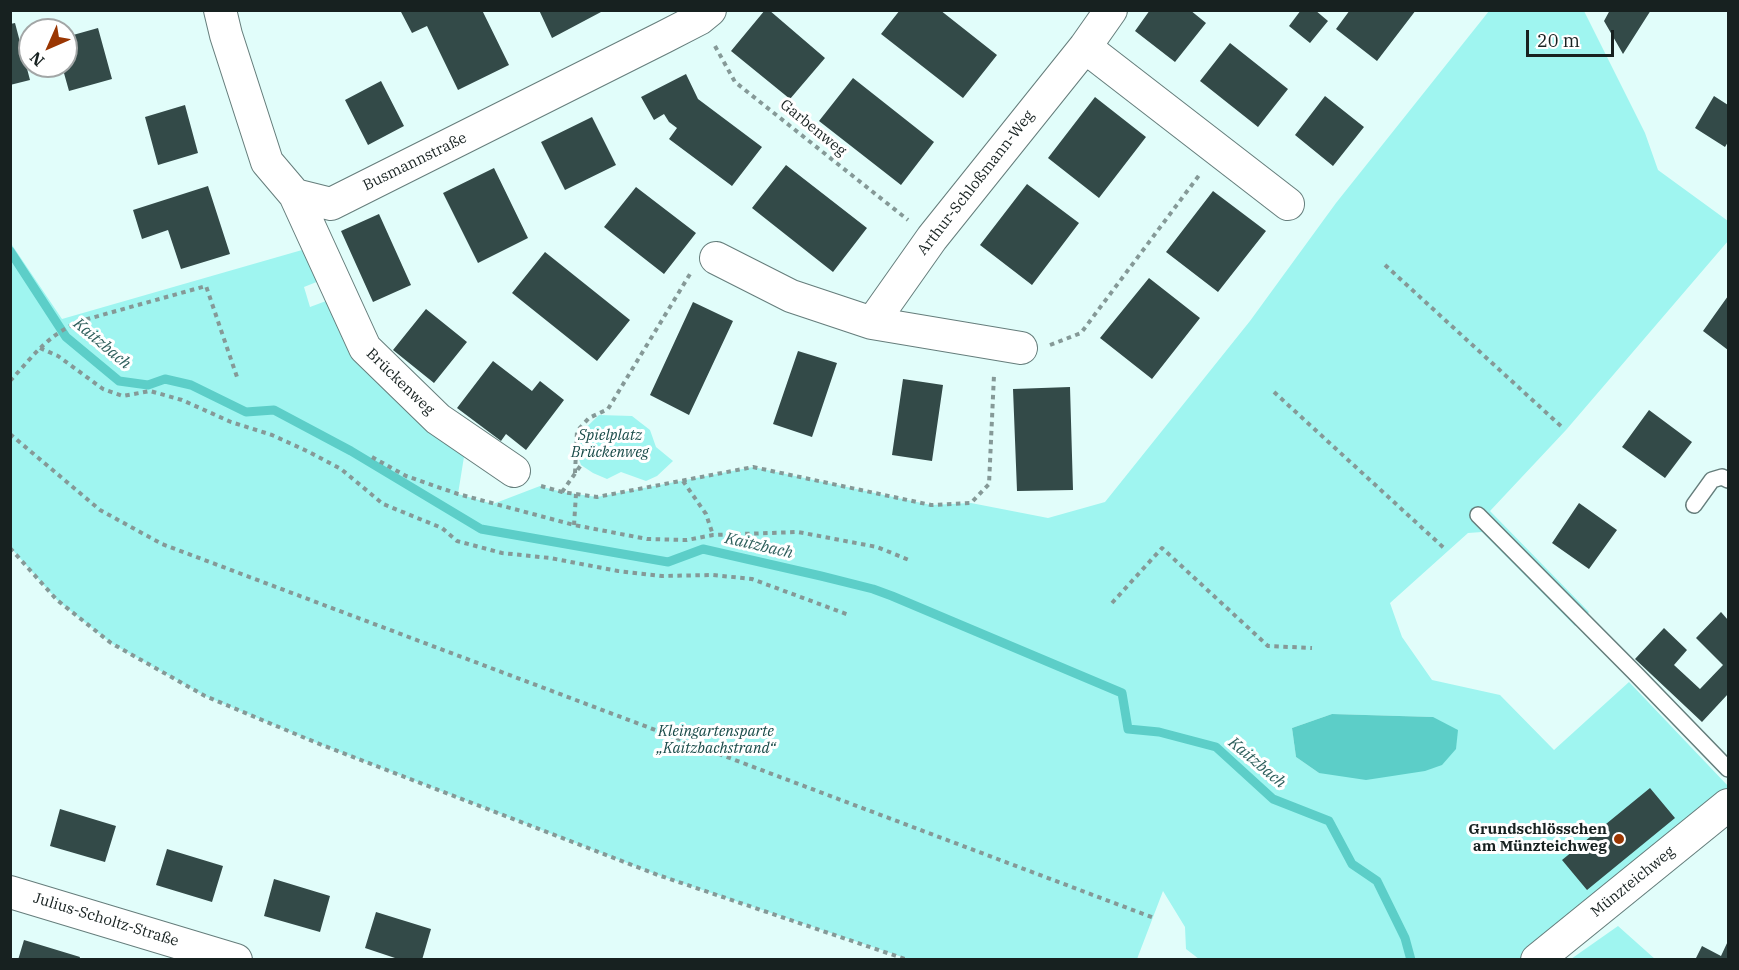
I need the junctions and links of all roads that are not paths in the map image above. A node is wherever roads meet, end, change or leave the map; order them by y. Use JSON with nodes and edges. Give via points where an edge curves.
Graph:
{"nodes":[{"id":1,"x":220,"y":10,"type":"edge"},
{"id":2,"x":1111,"y":10,"type":"edge"},
{"id":3,"x":705,"y":15,"type":"edge"},
{"id":4,"x":1085,"y":47,"type":"junction"},
{"id":5,"x":295,"y":195,"type":"junction"},
{"id":6,"x":1288,"y":204,"type":"dead end"},
{"id":7,"x":716,"y":258,"type":"road end"},
{"id":8,"x":872,"y":323,"type":"junction"},
{"id":9,"x":1008,"y":346,"type":"road end"},
{"id":10,"x":514,"y":471,"type":"road end"},
{"id":11,"x":1728,"y":480,"type":"edge"},
{"id":12,"x":1694,"y":505,"type":"dead end"},
{"id":13,"x":1478,"y":515,"type":"dead end"},
{"id":14,"x":1728,"y":769,"type":"edge"},
{"id":15,"x":1728,"y":805,"type":"edge"},
{"id":16,"x":10,"y":892,"type":"edge"},
{"id":17,"x":236,"y":960,"type":"edge"},
{"id":18,"x":1536,"y":960,"type":"edge"}],
"edges":[{"from":1,"to":5,"type":"street","via":[[267,162]]},
{"from":2,"to":4,"type":"street","name":"Arthur-Schloßmann-Weg"},
{"from":3,"to":5,"type":"street","name":"Busmannstraße","via":[[331,204]]},
{"from":4,"to":6,"type":"street"},
{"from":4,"to":8,"type":"street","name":"Arthur-Schloßmann-Weg","via":[[932,238]]},
{"from":5,"to":10,"type":"street","name":"Brückenweg","via":[[365,348],[438,418]]},
{"from":7,"to":8,"type":"street","via":[[792,296]]},
{"from":8,"to":9,"type":"street"},
{"from":11,"to":12,"type":"lane","via":[[1712,480]]},
{"from":13,"to":14,"type":"lane"},
{"from":15,"to":18,"type":"street","name":"Münzteichweg"},
{"from":16,"to":17,"type":"street","name":"Julius-Scholtz-Straße"}]}
